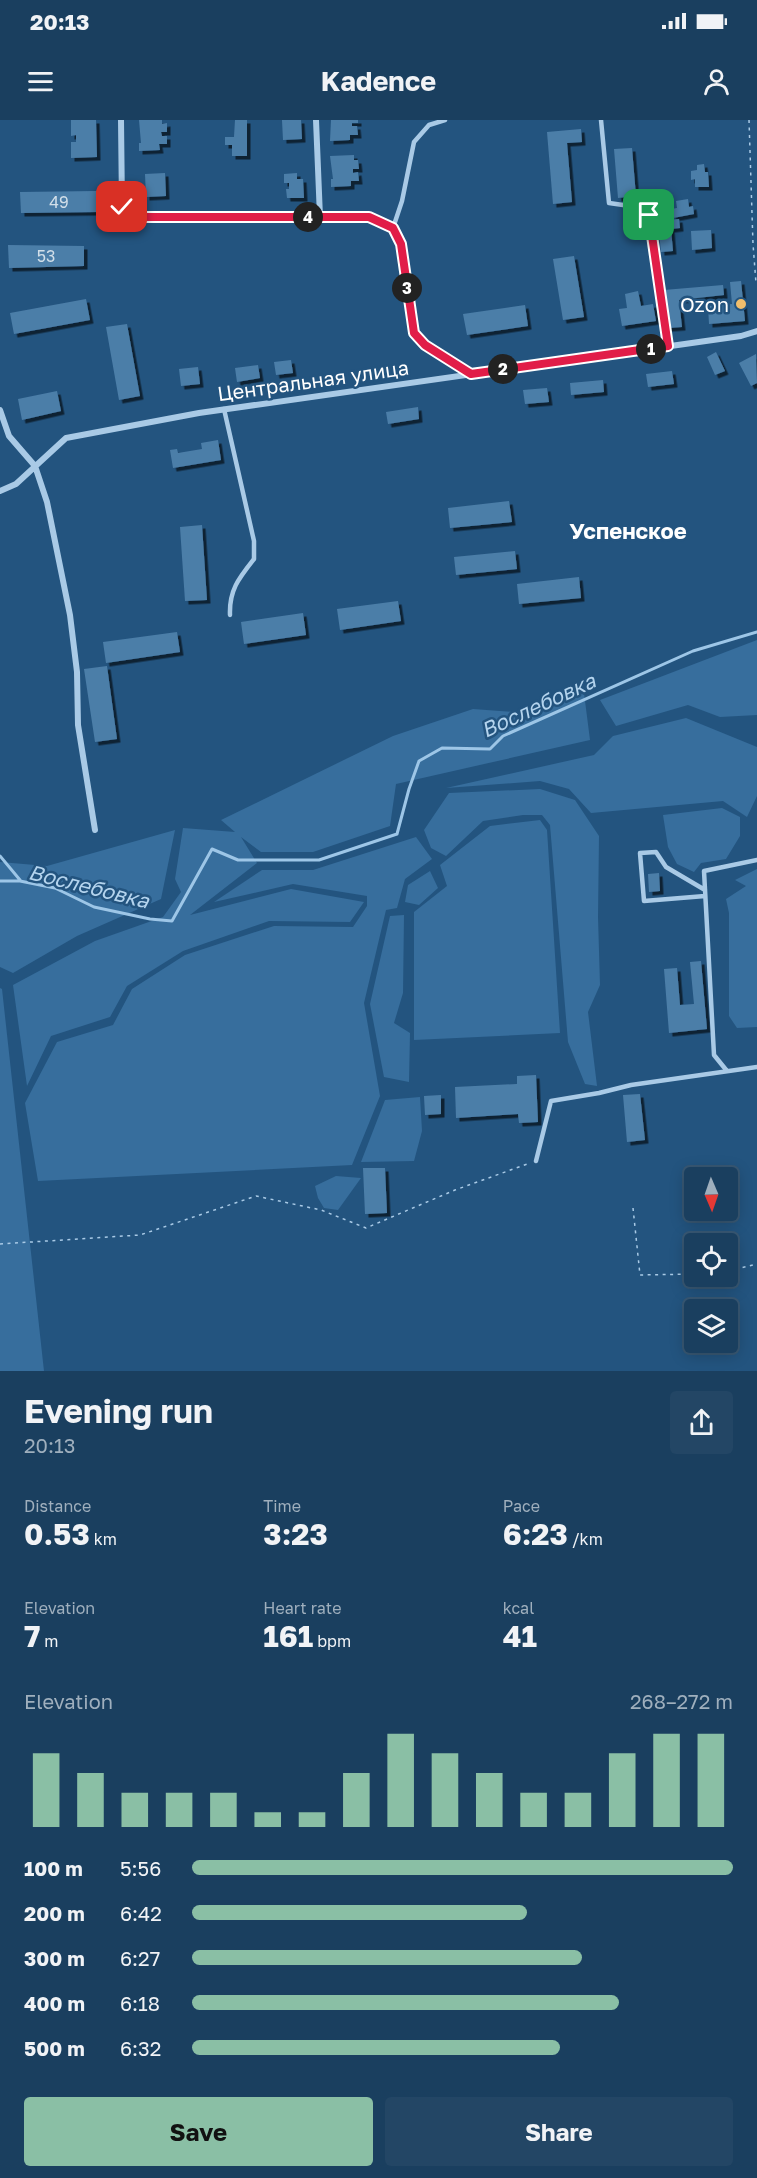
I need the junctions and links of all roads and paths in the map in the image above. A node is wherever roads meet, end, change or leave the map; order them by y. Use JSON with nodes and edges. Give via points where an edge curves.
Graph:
{"nodes":[{"id":1,"x":121,"y":120,"type":"edge"},
{"id":2,"x":316,"y":120,"type":"edge"},
{"id":3,"x":445,"y":120,"type":"edge"},
{"id":4,"x":595,"y":120,"type":"edge"},
{"id":5,"x":749,"y":120,"type":"edge"},
{"id":6,"x":601,"y":122,"type":"edge"},
{"id":7,"x":320,"y":217,"type":"junction"},
{"id":8,"x":393,"y":228,"type":"junction"},
{"id":9,"x":756,"y":283,"type":"edge"},
{"id":10,"x":757,"y":331,"type":"edge"},
{"id":11,"x":668,"y":346,"type":"junction"},
{"id":12,"x":471,"y":374,"type":"junction"},
{"id":13,"x":224,"y":409,"type":"junction"},
{"id":14,"x":0,"y":410,"type":"edge"},
{"id":15,"x":35,"y":466,"type":"junction"},
{"id":16,"x":0,"y":492,"type":"edge"},
{"id":17,"x":230,"y":615,"type":"dead end"},
{"id":18,"x":95,"y":830,"type":"dead end"},
{"id":19,"x":757,"y":860,"type":"edge"},
{"id":20,"x":705,"y":890,"type":"junction"},
{"id":21,"x":705,"y":896,"type":"junction"},
{"id":22,"x":757,"y":1068,"type":"edge"},
{"id":23,"x":727,"y":1071,"type":"junction"},
{"id":24,"x":536,"y":1161,"type":"joint"},
{"id":25,"x":633,"y":1208,"type":"dead end"},
{"id":26,"x":0,"y":1244,"type":"edge"},
{"id":27,"x":757,"y":1264,"type":"edge"},
{"id":28,"x":738,"y":1269,"type":"edge"},
{"id":29,"x":684,"y":1274,"type":"edge"}],
"edges":[{"from":1,"to":7,"type":"street","via":[[122,207],[129,217]]},
{"from":2,"to":7,"type":"street"},
{"from":3,"to":8,"type":"lane","via":[[429,125],[414,142]]},
{"from":4,"to":6,"type":"lane"},
{"from":5,"to":9,"type":"path"},
{"from":6,"to":11,"type":"lane","via":[[609,204],[637,207],[649,215]]},
{"from":7,"to":8,"type":"street","via":[[369,217]]},
{"from":8,"to":12,"type":"street","via":[[401,244],[414,333],[425,345]]},
{"from":10,"to":11,"type":"street","name":"Центральная улица"},
{"from":11,"to":12,"type":"street","name":"Центральная улица"},
{"from":12,"to":13,"type":"street","name":"Центральная улица"},
{"from":13,"to":15,"type":"street","name":"Центральная улица","via":[[66,438]]},
{"from":13,"to":17,"type":"lane","via":[[254,541],[254,559],[229,597]]},
{"from":14,"to":15,"type":"street","via":[[9,436]]},
{"from":15,"to":16,"type":"street","name":"Центральная улица","via":[[16,484]]},
{"from":15,"to":18,"type":"street","via":[[47,502],[70,615],[78,725]]},
{"from":19,"to":20,"type":"lane","via":[[704,871]]},
{"from":20,"to":21,"type":"lane"},
{"from":20,"to":21,"type":"lane","via":[[666,867],[656,852],[640,854],[644,901]]},
{"from":21,"to":23,"type":"lane","via":[[714,1055]]},
{"from":22,"to":23,"type":"lane"},
{"from":23,"to":24,"type":"lane","via":[[551,1101]]},
{"from":24,"to":26,"type":"path","via":[[366,1228],[321,1210],[256,1196],[140,1235]]},
{"from":25,"to":29,"type":"path","via":[[640,1275]]},
{"from":27,"to":28,"type":"path"}]}
